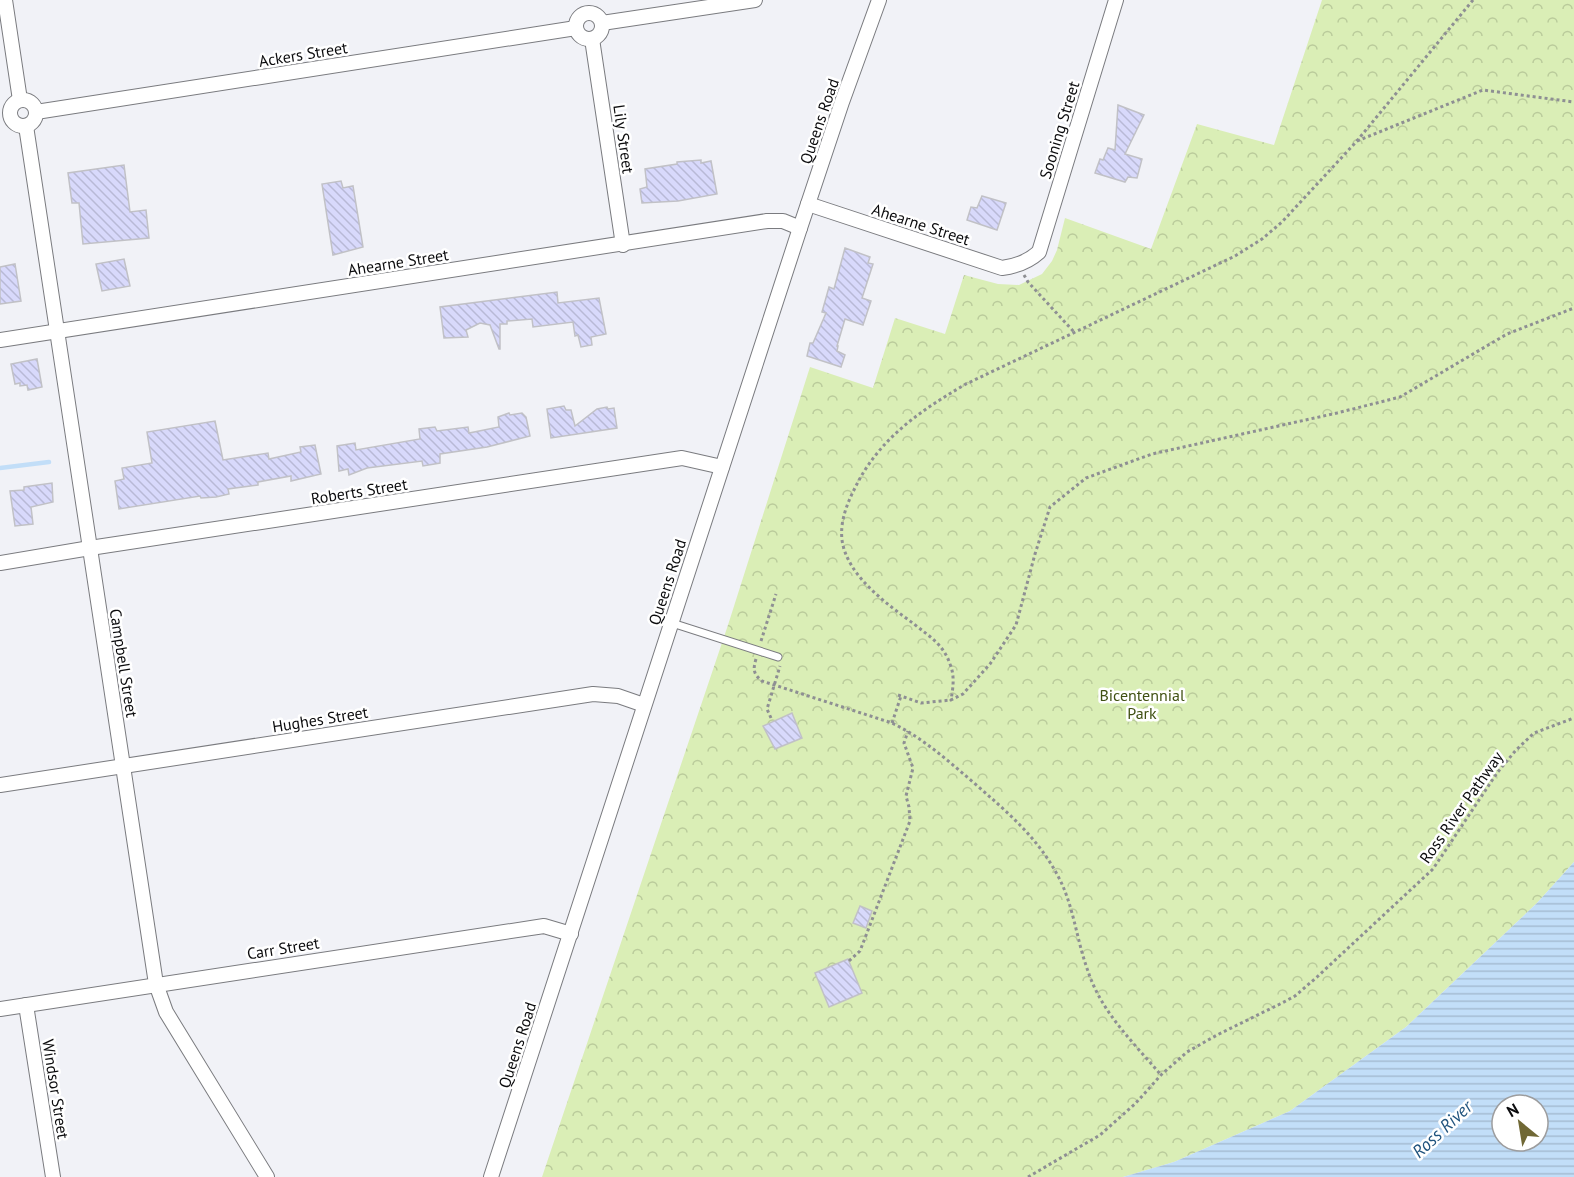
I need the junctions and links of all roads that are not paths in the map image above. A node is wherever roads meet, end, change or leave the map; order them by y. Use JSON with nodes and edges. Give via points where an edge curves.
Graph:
{"nodes":[{"id":1,"x":5,"y":0,"type":"edge"},
{"id":2,"x":755,"y":0,"type":"edge"},
{"id":3,"x":879,"y":0,"type":"edge"},
{"id":4,"x":1116,"y":0,"type":"edge"},
{"id":5,"x":588,"y":7,"type":"edge"},
{"id":6,"x":602,"y":23,"type":"junction"},
{"id":7,"x":576,"y":28,"type":"junction"},
{"id":8,"x":592,"y":39,"type":"junction"},
{"id":9,"x":20,"y":100,"type":"junction"},
{"id":10,"x":36,"y":112,"type":"junction"},
{"id":11,"x":5,"y":114,"type":"edge"},
{"id":12,"x":26,"y":126,"type":"junction"},
{"id":13,"x":808,"y":204,"type":"junction"},
{"id":14,"x":800,"y":228,"type":"junction"},
{"id":15,"x":623,"y":244,"type":"junction"},
{"id":16,"x":1021,"y":264,"type":"joint"},
{"id":17,"x":57,"y":331,"type":"junction"},
{"id":18,"x":0,"y":340,"type":"edge"},
{"id":19,"x":722,"y":467,"type":"junction"},
{"id":20,"x":90,"y":548,"type":"junction"},
{"id":21,"x":0,"y":563,"type":"edge"},
{"id":22,"x":671,"y":623,"type":"junction"},
{"id":23,"x":780,"y":658,"type":"road end"},
{"id":24,"x":644,"y":705,"type":"junction"},
{"id":25,"x":123,"y":765,"type":"junction"},
{"id":26,"x":0,"y":785,"type":"edge"},
{"id":27,"x":571,"y":934,"type":"junction"},
{"id":28,"x":156,"y":984,"type":"junction"},
{"id":29,"x":26,"y":1005,"type":"junction"},
{"id":30,"x":0,"y":1009,"type":"edge"},
{"id":31,"x":53,"y":1177,"type":"edge"},
{"id":32,"x":267,"y":1177,"type":"edge"},
{"id":33,"x":491,"y":1177,"type":"edge"}],
"edges":[{"from":1,"to":9,"type":"street"},
{"from":2,"to":6,"type":"street"},
{"from":3,"to":13,"type":"street","name":"Queens Road"},
{"from":4,"to":16,"type":"street","name":"Sooning Street","via":[[1039,252]]},
{"from":5,"to":6,"type":"street"},
{"from":5,"to":7,"type":"street","via":[[577,20]]},
{"from":6,"to":8,"type":"street","via":[[601,31]]},
{"from":7,"to":8,"type":"street","via":[[583,38]]},
{"from":7,"to":10,"type":"street","name":"Ackers Street"},
{"from":8,"to":15,"type":"street","name":"Lily Street"},
{"from":9,"to":10,"type":"street","via":[[29,101]]},
{"from":9,"to":11,"type":"street"},
{"from":10,"to":12,"type":"street"},
{"from":11,"to":12,"type":"street","via":[[17,125]]},
{"from":12,"to":17,"type":"street","name":"Campbell Street"},
{"from":13,"to":14,"type":"street","name":"Queens Road"},
{"from":13,"to":16,"type":"street","name":"Ahearne Street","via":[[1002,268]]},
{"from":14,"to":15,"type":"street","name":"Ahearne Street","via":[[783,221],[767,221]]},
{"from":14,"to":19,"type":"street","name":"Queens Road"},
{"from":15,"to":17,"type":"street","name":"Ahearne Street"},
{"from":17,"to":18,"type":"street","name":"Ahearne Street"},
{"from":17,"to":20,"type":"street","name":"Campbell Street"},
{"from":19,"to":20,"type":"street","name":"Roberts Street","via":[[682,458]]},
{"from":19,"to":22,"type":"street","name":"Queens Road"},
{"from":20,"to":21,"type":"street","name":"Roberts Street"},
{"from":20,"to":25,"type":"street","name":"Campbell Street"},
{"from":22,"to":23,"type":"lane"},
{"from":22,"to":24,"type":"street","name":"Queens Road"},
{"from":24,"to":25,"type":"street","name":"Hughes Street","via":[[618,696],[593,694]]},
{"from":24,"to":27,"type":"street","name":"Queens Road"},
{"from":25,"to":26,"type":"street","name":"Hughes Street"},
{"from":25,"to":28,"type":"street","name":"Campbell Street"},
{"from":27,"to":28,"type":"street","name":"Carr Street","via":[[544,926]]},
{"from":27,"to":33,"type":"street","name":"Queens Road"},
{"from":28,"to":29,"type":"street","name":"Carr Street"},
{"from":28,"to":32,"type":"street","name":"Campbell Street","via":[[166,1012]]},
{"from":29,"to":30,"type":"street","name":"Carr Street"},
{"from":29,"to":31,"type":"street","name":"Windsor Street"}]}
